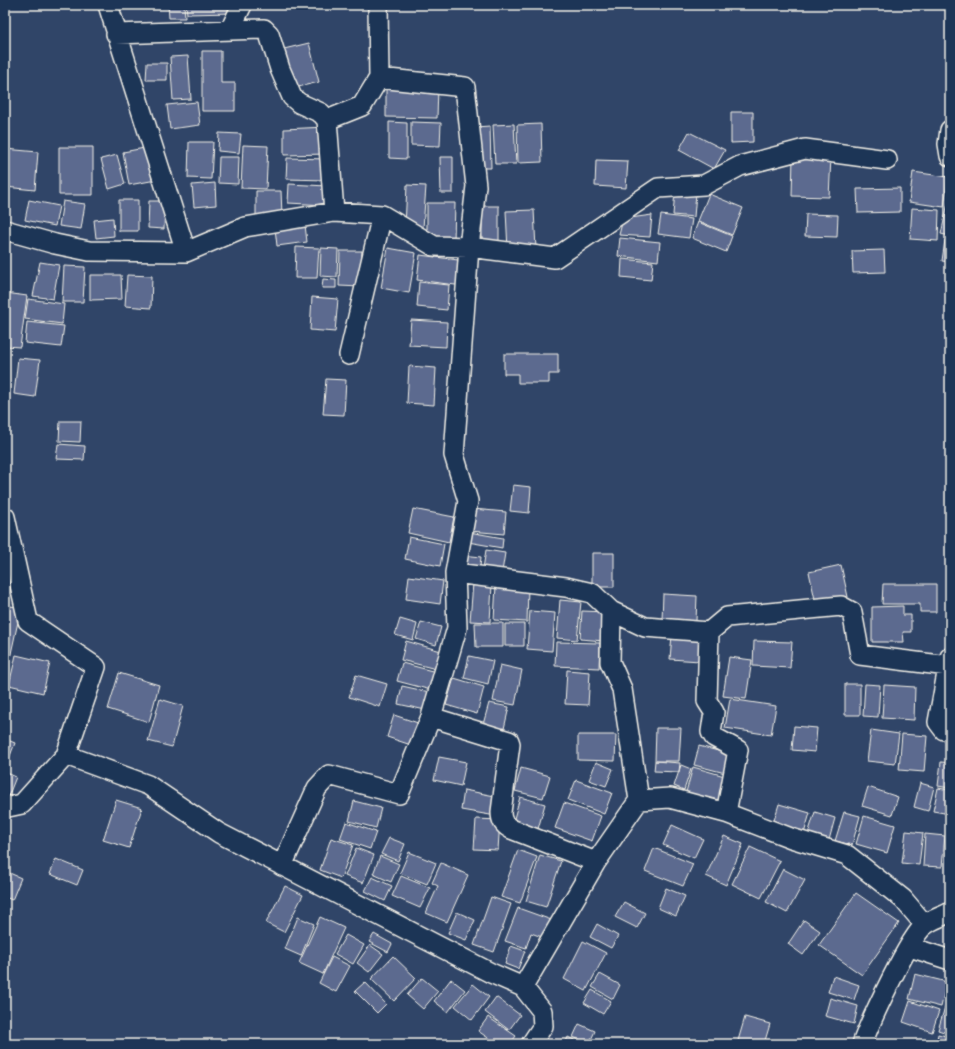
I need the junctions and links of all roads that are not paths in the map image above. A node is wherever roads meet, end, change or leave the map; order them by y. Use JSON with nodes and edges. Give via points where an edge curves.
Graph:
{"nodes":[{"id":1,"x":108,"y":5,"type":"edge"},
{"id":2,"x":242,"y":5,"type":"edge"},
{"id":3,"x":378,"y":5,"type":"edge"},
{"id":4,"x":230,"y":30,"type":"junction"},
{"id":5,"x":116,"y":34,"type":"junction"},
{"id":6,"x":379,"y":78,"type":"junction"},
{"id":7,"x":327,"y":120,"type":"junction"},
{"id":8,"x":950,"y":130,"type":"edge"},
{"id":9,"x":950,"y":156,"type":"edge"},
{"id":10,"x":887,"y":160,"type":"dead end"},
{"id":11,"x":334,"y":212,"type":"junction"},
{"id":12,"x":382,"y":215,"type":"junction"},
{"id":13,"x":5,"y":230,"type":"edge"},
{"id":14,"x":469,"y":247,"type":"junction"},
{"id":15,"x":186,"y":252,"type":"junction"},
{"id":16,"x":349,"y":355,"type":"dead end"},
{"id":17,"x":5,"y":517,"type":"edge"},
{"id":18,"x":455,"y":574,"type":"junction"},
{"id":19,"x":611,"y":611,"type":"junction"},
{"id":20,"x":709,"y":632,"type":"junction"},
{"id":21,"x":949,"y":661,"type":"edge"},
{"id":22,"x":431,"y":717,"type":"junction"},
{"id":23,"x":950,"y":730,"type":"edge"},
{"id":24,"x":66,"y":755,"type":"junction"},
{"id":25,"x":640,"y":800,"type":"junction"},
{"id":26,"x":5,"y":805,"type":"edge"},
{"id":27,"x":726,"y":813,"type":"junction"},
{"id":28,"x":596,"y":862,"type":"junction"},
{"id":29,"x":282,"y":866,"type":"junction"},
{"id":30,"x":950,"y":912,"type":"edge"},
{"id":31,"x":925,"y":925,"type":"junction"},
{"id":32,"x":910,"y":947,"type":"junction"},
{"id":33,"x":950,"y":960,"type":"edge"},
{"id":34,"x":523,"y":987,"type":"junction"},
{"id":35,"x":531,"y":1044,"type":"edge"},
{"id":36,"x":862,"y":1044,"type":"edge"}],
"edges":[{"from":1,"to":5,"type":"street"},
{"from":2,"to":4,"type":"street"},
{"from":3,"to":6,"type":"street"},
{"from":4,"to":5,"type":"street"},
{"from":4,"to":7,"type":"street","via":[[264,29],[269,34],[292,97],[322,113]]},
{"from":5,"to":15,"type":"street"},
{"from":6,"to":7,"type":"street","via":[[362,106]]},
{"from":6,"to":14,"type":"street","via":[[465,87],[476,186]]},
{"from":7,"to":11,"type":"street"},
{"from":8,"to":9,"type":"street"},
{"from":10,"to":14,"type":"street","via":[[805,149],[740,166],[704,185],[658,188],[555,258]]},
{"from":11,"to":12,"type":"street"},
{"from":11,"to":15,"type":"street","via":[[245,227]]},
{"from":12,"to":14,"type":"street","via":[[434,246]]},
{"from":12,"to":16,"type":"street"},
{"from":13,"to":15,"type":"street","via":[[89,251]]},
{"from":14,"to":18,"type":"street","via":[[454,455],[468,501]]},
{"from":17,"to":24,"type":"street","via":[[28,621],[96,667]]},
{"from":18,"to":19,"type":"street","via":[[566,587],[592,593]]},
{"from":18,"to":22,"type":"street","via":[[457,628]]},
{"from":19,"to":20,"type":"street","via":[[645,627]]},
{"from":19,"to":25,"type":"street","via":[[610,662],[622,689]]},
{"from":20,"to":21,"type":"street","via":[[727,617],[841,606],[852,612],[860,655]]},
{"from":20,"to":27,"type":"street","via":[[707,701],[714,712],[712,735],[738,750]]},
{"from":21,"to":23,"type":"street","via":[[938,722],[944,730]]},
{"from":22,"to":28,"type":"street","via":[[509,741],[501,812],[504,825],[511,830]]},
{"from":22,"to":29,"type":"street","via":[[399,794],[329,775],[317,788]]},
{"from":24,"to":26,"type":"street","via":[[22,804],[8,807]]},
{"from":24,"to":29,"type":"street","via":[[148,785],[219,833]]},
{"from":25,"to":27,"type":"street","via":[[670,798]]},
{"from":25,"to":28,"type":"street"},
{"from":27,"to":31,"type":"street","via":[[791,838],[847,855],[903,899]]},
{"from":28,"to":34,"type":"street"},
{"from":29,"to":34,"type":"street"},
{"from":30,"to":31,"type":"street"},
{"from":31,"to":32,"type":"street","via":[[917,933]]},
{"from":32,"to":33,"type":"street"},
{"from":32,"to":36,"type":"street"},
{"from":34,"to":35,"type":"street","via":[[542,1011],[543,1026]]}]}
